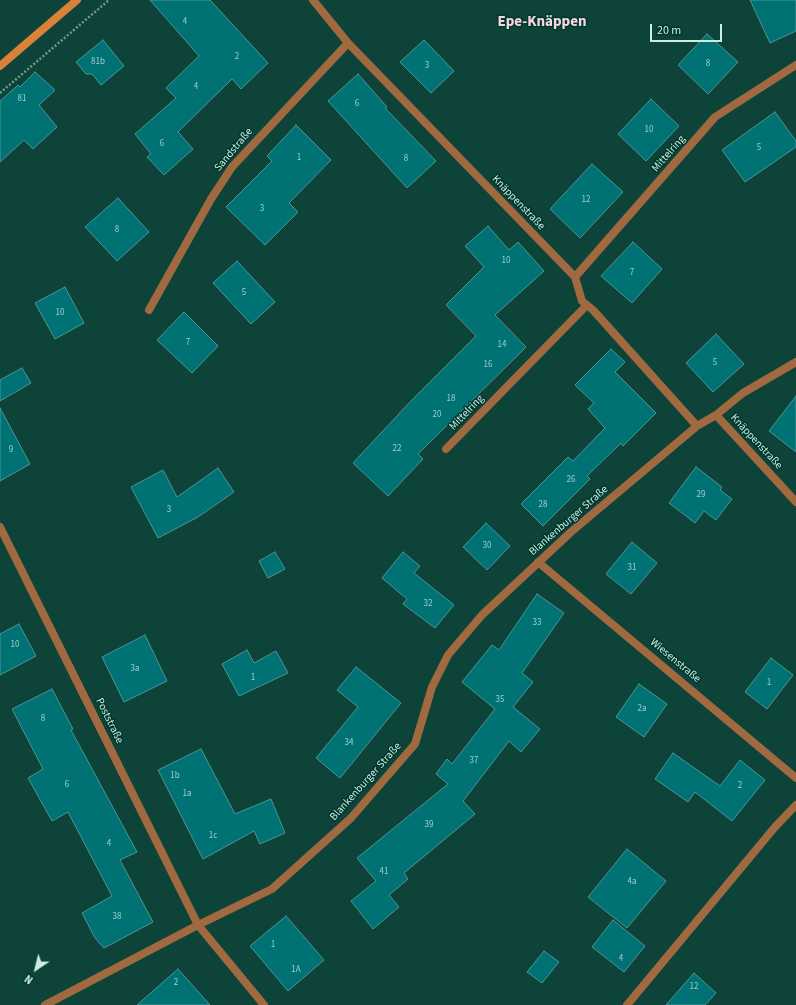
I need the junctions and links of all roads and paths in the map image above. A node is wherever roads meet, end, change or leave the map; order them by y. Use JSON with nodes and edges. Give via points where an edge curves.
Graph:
{"nodes":[{"id":1,"x":76,"y":0,"type":"edge"},
{"id":2,"x":110,"y":0,"type":"edge"},
{"id":3,"x":313,"y":0,"type":"edge"},
{"id":4,"x":348,"y":43,"type":"junction"},
{"id":5,"x":796,"y":65,"type":"edge"},
{"id":6,"x":0,"y":66,"type":"edge"},
{"id":7,"x":0,"y":93,"type":"edge"},
{"id":8,"x":575,"y":277,"type":"junction"},
{"id":9,"x":587,"y":306,"type":"junction"},
{"id":10,"x":150,"y":310,"type":"dead end"},
{"id":11,"x":796,"y":362,"type":"edge"},
{"id":12,"x":716,"y":415,"type":"junction"},
{"id":13,"x":697,"y":426,"type":"junction"},
{"id":14,"x":446,"y":449,"type":"dead end"},
{"id":15,"x":796,"y":502,"type":"edge"},
{"id":16,"x":0,"y":527,"type":"edge"},
{"id":17,"x":538,"y":562,"type":"junction"},
{"id":18,"x":796,"y":778,"type":"edge"},
{"id":19,"x":796,"y":805,"type":"edge"},
{"id":20,"x":198,"y":925,"type":"junction"},
{"id":21,"x":46,"y":1005,"type":"edge"},
{"id":22,"x":264,"y":1005,"type":"edge"},
{"id":23,"x":627,"y":1005,"type":"edge"}],
"edges":[{"from":1,"to":6,"type":"street"},
{"from":2,"to":7,"type":"path"},
{"from":3,"to":4,"type":"street","name":"Knäppenstraße"},
{"from":4,"to":8,"type":"street","name":"Knäppenstraße"},
{"from":4,"to":10,"type":"street","name":"Sandstraße","via":[[232,167],[211,199]]},
{"from":5,"to":8,"type":"street","name":"Mittelring","via":[[715,117]]},
{"from":8,"to":9,"type":"street","name":"Knäppenstraße","via":[[582,301]]},
{"from":9,"to":13,"type":"street","name":"Knäppenstraße"},
{"from":9,"to":14,"type":"street","name":"Mittelring"},
{"from":11,"to":12,"type":"street","name":"Blankenburger Straße","via":[[743,393]]},
{"from":12,"to":13,"type":"street","name":"Blankenburger Straße"},
{"from":12,"to":15,"type":"street","name":"Knäppenstraße"},
{"from":13,"to":17,"type":"street","name":"Blankenburger Straße"},
{"from":16,"to":20,"type":"street","name":"Poststraße"},
{"from":17,"to":18,"type":"street","name":"Wiesenstraße"},
{"from":17,"to":20,"type":"street","name":"Blankenburger Straße","via":[[482,615],[448,655],[432,687],[415,744],[351,818],[272,889]]},
{"from":19,"to":23,"type":"street"},
{"from":20,"to":21,"type":"street","name":"Blankenburger Straße"},
{"from":20,"to":22,"type":"street","name":"Poststraße"}]}
